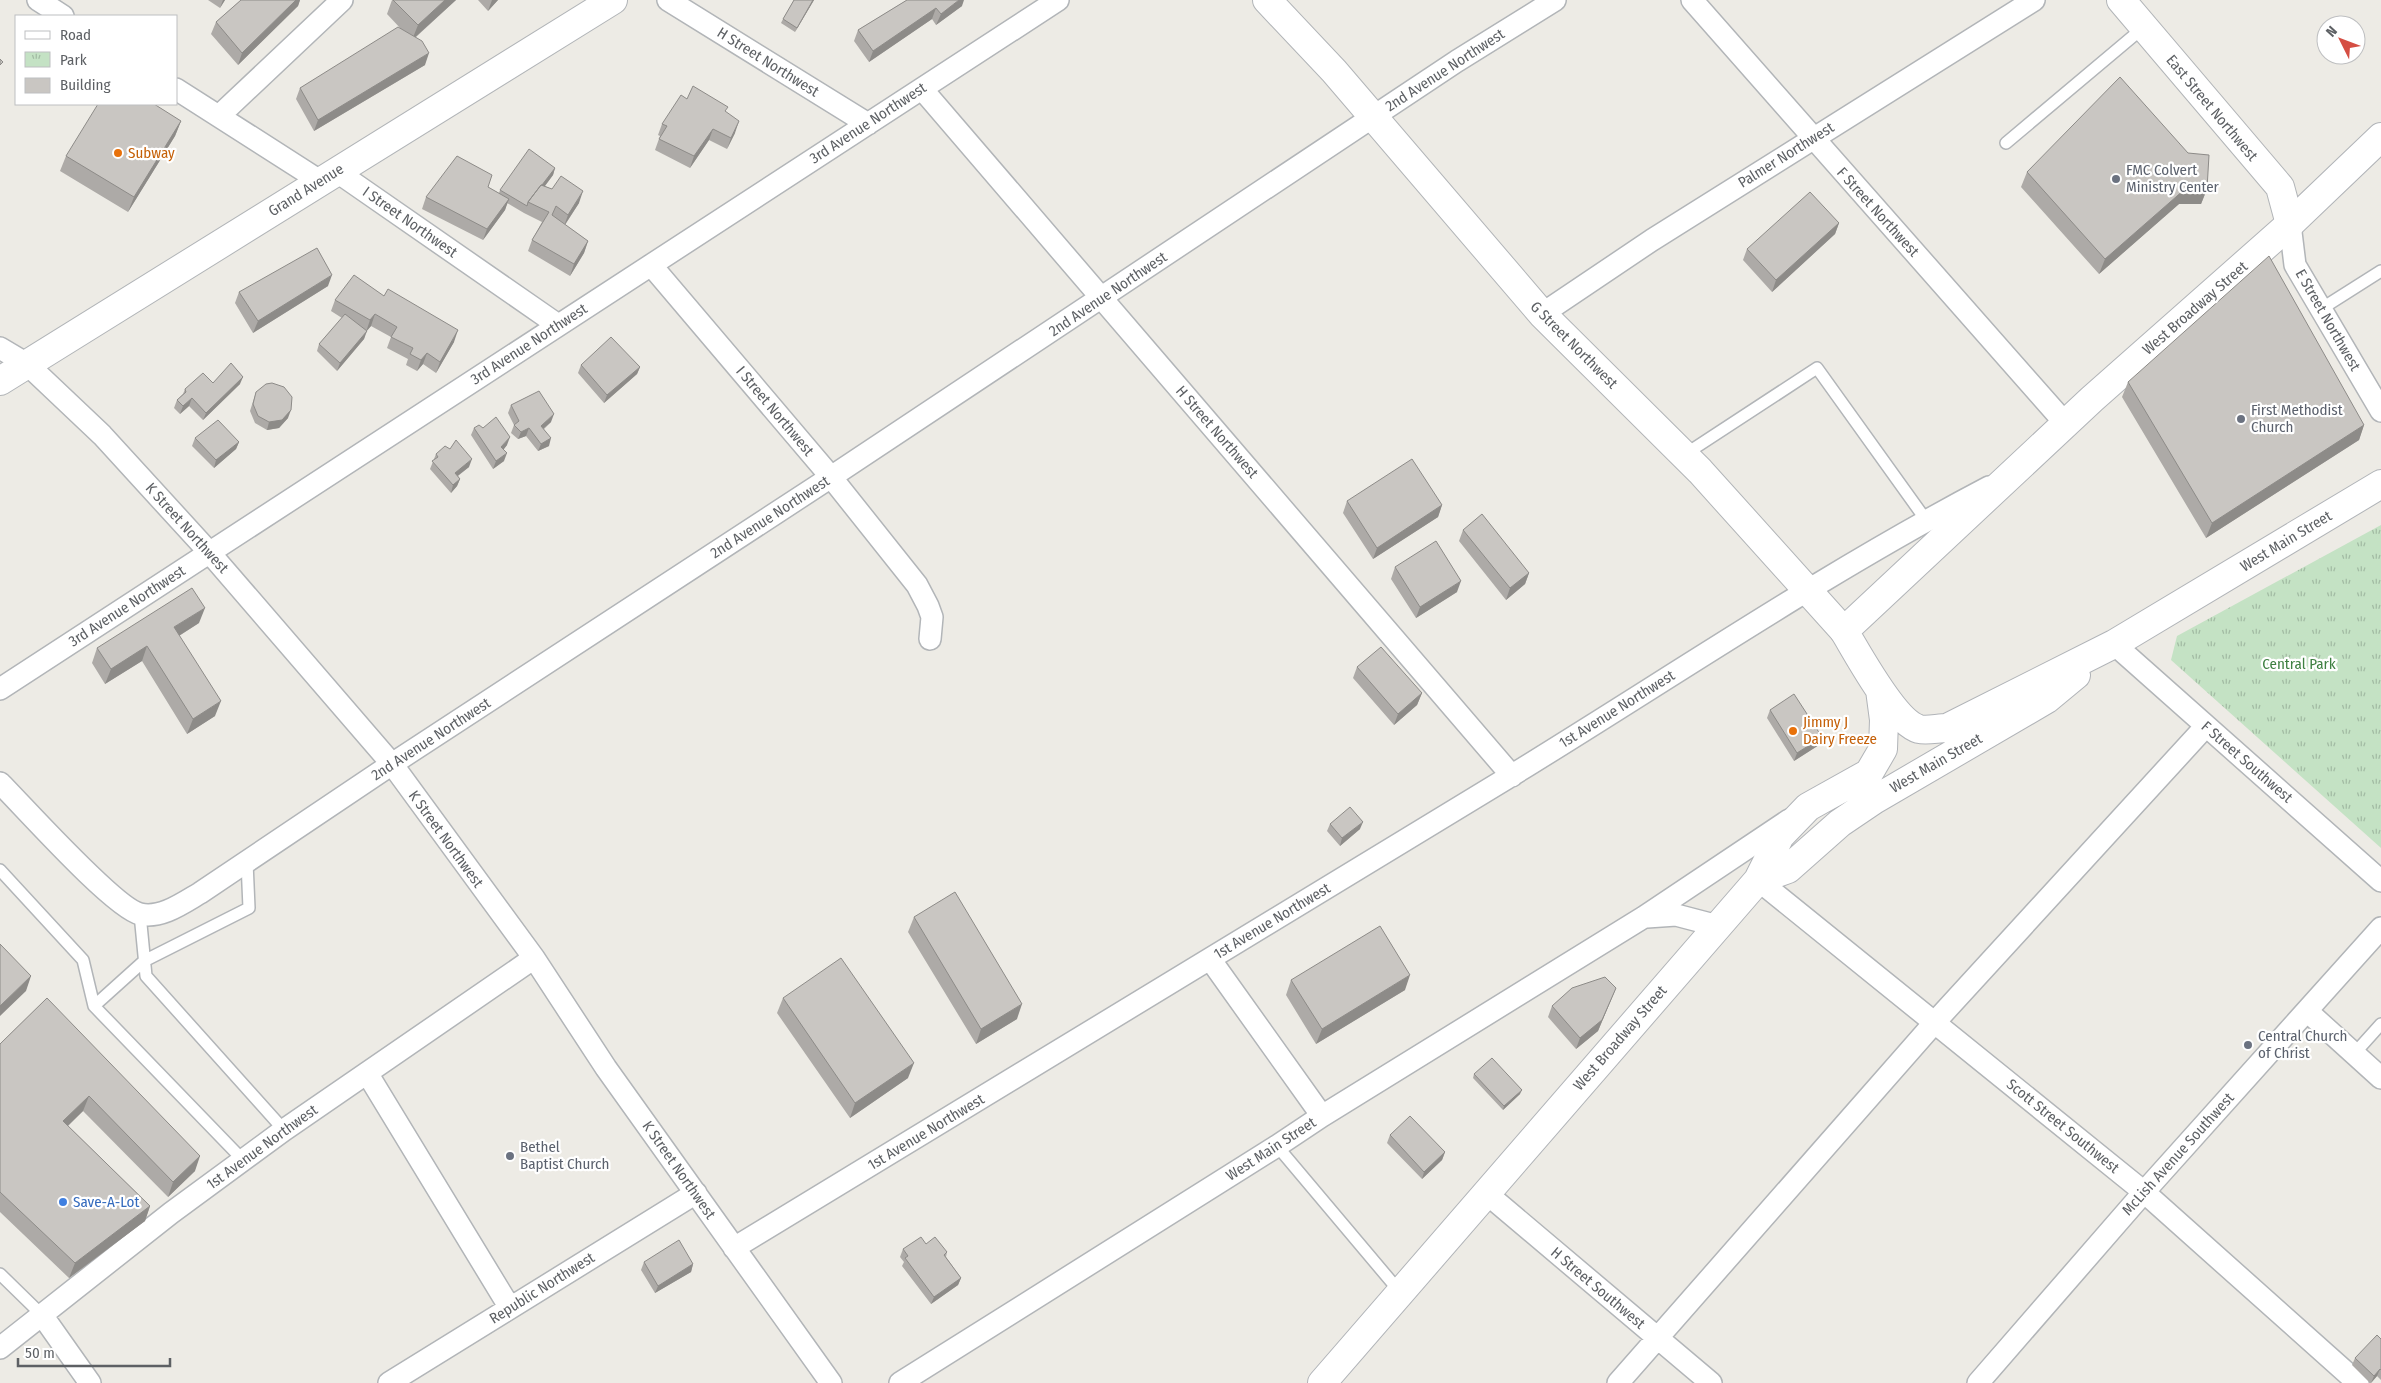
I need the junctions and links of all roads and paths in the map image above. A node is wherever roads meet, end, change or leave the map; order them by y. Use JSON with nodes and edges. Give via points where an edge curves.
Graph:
{"nodes":[{"id":1,"x":38,"y":0,"type":"edge"},
{"id":2,"x":342,"y":0,"type":"edge"},
{"id":3,"x":613,"y":0,"type":"edge"},
{"id":4,"x":668,"y":0,"type":"edge"},
{"id":5,"x":1058,"y":0,"type":"edge"},
{"id":6,"x":1267,"y":0,"type":"edge"},
{"id":7,"x":1555,"y":0,"type":"edge"},
{"id":8,"x":1692,"y":0,"type":"edge"},
{"id":9,"x":2034,"y":0,"type":"edge"},
{"id":10,"x":2133,"y":9,"type":"edge"},
{"id":11,"x":61,"y":15,"type":"edge"},
{"id":12,"x":922,"y":89,"type":"junction"},
{"id":13,"x":178,"y":90,"type":"edge"},
{"id":14,"x":219,"y":116,"type":"junction"},
{"id":15,"x":1374,"y":117,"type":"junction"},
{"id":16,"x":868,"y":124,"type":"junction"},
{"id":17,"x":2381,"y":137,"type":"edge"},
{"id":18,"x":1813,"y":138,"type":"junction"},
{"id":19,"x":2006,"y":143,"type":"dead end"},
{"id":20,"x":328,"y":176,"type":"junction"},
{"id":21,"x":2290,"y":224,"type":"junction"},
{"id":22,"x":651,"y":265,"type":"junction"},
{"id":23,"x":2381,"y":271,"type":"edge"},
{"id":24,"x":1102,"y":298,"type":"junction"},
{"id":25,"x":2321,"y":309,"type":"junction"},
{"id":26,"x":1542,"y":314,"type":"junction"},
{"id":27,"x":558,"y":325,"type":"junction"},
{"id":28,"x":0,"y":348,"type":"edge"},
{"id":29,"x":27,"y":364,"type":"junction"},
{"id":30,"x":0,"y":381,"type":"edge"},
{"id":31,"x":2381,"y":411,"type":"edge"},
{"id":32,"x":2066,"y":423,"type":"junction"},
{"id":33,"x":1684,"y":456,"type":"junction"},
{"id":34,"x":2009,"y":477,"type":"junction"},
{"id":35,"x":831,"y":478,"type":"junction"},
{"id":36,"x":2381,"y":484,"type":"edge"},
{"id":37,"x":1926,"y":520,"type":"junction"},
{"id":38,"x":210,"y":552,"type":"junction"},
{"id":39,"x":1807,"y":590,"type":"junction"},
{"id":40,"x":1844,"y":631,"type":"junction"},
{"id":41,"x":930,"y":639,"type":"dead end"},
{"id":42,"x":2114,"y":644,"type":"junction"},
{"id":43,"x":0,"y":689,"type":"edge"},
{"id":44,"x":1880,"y":690,"type":"junction"},
{"id":45,"x":2206,"y":726,"type":"junction"},
{"id":46,"x":392,"y":764,"type":"junction"},
{"id":47,"x":1512,"y":776,"type":"junction"},
{"id":48,"x":0,"y":783,"type":"edge"},
{"id":49,"x":1808,"y":807,"type":"junction"},
{"id":50,"x":247,"y":862,"type":"junction"},
{"id":51,"x":0,"y":870,"type":"edge"},
{"id":52,"x":1758,"y":880,"type":"junction"},
{"id":53,"x":2381,"y":881,"type":"edge"},
{"id":54,"x":140,"y":914,"type":"junction"},
{"id":55,"x":1644,"y":917,"type":"junction"},
{"id":56,"x":1718,"y":926,"type":"junction"},
{"id":57,"x":2381,"y":928,"type":"edge"},
{"id":58,"x":534,"y":958,"type":"junction"},
{"id":59,"x":1210,"y":959,"type":"junction"},
{"id":60,"x":144,"y":961,"type":"junction"},
{"id":61,"x":94,"y":1006,"type":"junction"},
{"id":62,"x":2307,"y":1011,"type":"junction"},
{"id":63,"x":1935,"y":1022,"type":"junction"},
{"id":64,"x":2381,"y":1024,"type":"edge"},
{"id":65,"x":2354,"y":1054,"type":"junction"},
{"id":66,"x":367,"y":1073,"type":"junction"},
{"id":67,"x":2381,"y":1078,"type":"edge"},
{"id":68,"x":1322,"y":1116,"type":"junction"},
{"id":69,"x":284,"y":1130,"type":"junction"},
{"id":70,"x":1277,"y":1146,"type":"junction"},
{"id":71,"x":244,"y":1160,"type":"junction"},
{"id":72,"x":2144,"y":1192,"type":"junction"},
{"id":73,"x":696,"y":1193,"type":"junction"},
{"id":74,"x":1486,"y":1193,"type":"junction"},
{"id":75,"x":734,"y":1248,"type":"junction"},
{"id":76,"x":1,"y":1276,"type":"edge"},
{"id":77,"x":1401,"y":1293,"type":"junction"},
{"id":78,"x":510,"y":1308,"type":"junction"},
{"id":79,"x":42,"y":1315,"type":"junction"},
{"id":80,"x":1657,"y":1338,"type":"junction"},
{"id":81,"x":0,"y":1348,"type":"edge"},
{"id":82,"x":90,"y":1383,"type":"edge"},
{"id":83,"x":389,"y":1383,"type":"edge"},
{"id":84,"x":830,"y":1383,"type":"edge"},
{"id":85,"x":900,"y":1383,"type":"edge"},
{"id":86,"x":1322,"y":1383,"type":"edge"},
{"id":87,"x":1618,"y":1383,"type":"edge"},
{"id":88,"x":1711,"y":1383,"type":"edge"},
{"id":89,"x":1978,"y":1383,"type":"edge"},
{"id":90,"x":2358,"y":1383,"type":"edge"}],
"edges":[{"from":1,"to":11,"type":"street"},
{"from":2,"to":14,"type":"street"},
{"from":3,"to":20,"type":"main road","name":"Grand Avenue"},
{"from":4,"to":16,"type":"street","name":"H Street Northwest"},
{"from":5,"to":12,"type":"street","name":"3rd Avenue Northwest"},
{"from":6,"to":15,"type":"main road","name":"G Street Northwest"},
{"from":7,"to":15,"type":"street","name":"2nd Avenue Northwest"},
{"from":8,"to":18,"type":"street","name":"F Street Northwest"},
{"from":9,"to":18,"type":"street","name":"Palmer Northwest"},
{"from":10,"to":19,"type":"lane"},
{"from":10,"to":21,"type":"main road","name":"East Street Northwest","via":[[2280,187]]},
{"from":12,"to":16,"type":"street","name":"3rd Avenue Northwest"},
{"from":12,"to":24,"type":"street","name":"H Street Northwest"},
{"from":13,"to":14,"type":"street","name":"I Street Northwest"},
{"from":14,"to":20,"type":"street","name":"I Street Northwest"},
{"from":15,"to":24,"type":"street","name":"2nd Avenue Northwest"},
{"from":15,"to":26,"type":"main road","name":"G Street Northwest"},
{"from":16,"to":22,"type":"street","name":"3rd Avenue Northwest"},
{"from":17,"to":21,"type":"main road","name":"West Broadway Street"},
{"from":18,"to":26,"type":"street","name":"Palmer Northwest"},
{"from":18,"to":32,"type":"street","name":"F Street Northwest"},
{"from":20,"to":27,"type":"street","name":"I Street Northwest"},
{"from":20,"to":29,"type":"main road","name":"Grand Avenue"},
{"from":21,"to":25,"type":"street","name":"E Street Northwest","via":[[2295,265]]},
{"from":21,"to":32,"type":"main road","name":"West Broadway Street"},
{"from":22,"to":27,"type":"street","name":"3rd Avenue Northwest"},
{"from":22,"to":35,"type":"street","name":"I Street Northwest"},
{"from":23,"to":25,"type":"lane"},
{"from":24,"to":35,"type":"street","name":"2nd Avenue Northwest"},
{"from":24,"to":47,"type":"street","name":"H Street Northwest"},
{"from":25,"to":31,"type":"street","name":"E Street Northwest"},
{"from":26,"to":33,"type":"main road","name":"G Street Northwest"},
{"from":27,"to":38,"type":"street","name":"3rd Avenue Northwest"},
{"from":28,"to":29,"type":"street","name":"K Street Northwest"},
{"from":29,"to":30,"type":"main road","name":"Grand Avenue"},
{"from":29,"to":38,"type":"street","name":"K Street Northwest","via":[[102,435]]},
{"from":32,"to":34,"type":"main road","name":"West Broadway Street"},
{"from":33,"to":37,"type":"lane","via":[[1817,368]]},
{"from":33,"to":39,"type":"main road","name":"G Street Northwest"},
{"from":34,"to":37,"type":"street","name":"West Broadway Street"},
{"from":34,"to":40,"type":"main road","name":"West Broadway Street"},
{"from":35,"to":41,"type":"street","name":"I Street Northwest","via":[[917,585],[932,617]]},
{"from":35,"to":46,"type":"street","name":"2nd Avenue Northwest"},
{"from":36,"to":42,"type":"main road","name":"West Main Street"},
{"from":37,"to":39,"type":"street","name":"West Broadway Street"},
{"from":38,"to":43,"type":"street","name":"3rd Avenue Northwest"},
{"from":38,"to":46,"type":"street","name":"K Street Northwest"},
{"from":39,"to":40,"type":"main road","name":"G Street Northwest"},
{"from":39,"to":47,"type":"street","name":"1st Avenue Northwest"},
{"from":40,"to":44,"type":"main road","name":"G Street Northwest"},
{"from":42,"to":44,"type":"main road","name":"West Main Street","via":[[1946,728],[1918,729],[1896,712]]},
{"from":42,"to":45,"type":"street","name":"F Street Southwest"},
{"from":42,"to":52,"type":"main road","name":"West Main Street","via":[[2047,699],[1874,800],[1833,828],[1788,869]]},
{"from":44,"to":49,"type":"main road","name":"West Broadway Street","via":[[1883,749],[1869,773]]},
{"from":45,"to":53,"type":"street","name":"F Street Southwest"},
{"from":45,"to":63,"type":"street"},
{"from":46,"to":50,"type":"street","name":"2nd Avenue Northwest"},
{"from":46,"to":58,"type":"street","name":"K Street Northwest"},
{"from":47,"to":59,"type":"street","name":"1st Avenue Northwest"},
{"from":48,"to":54,"type":"street","via":[[105,890]]},
{"from":49,"to":52,"type":"main road","name":"West Broadway Street","via":[[1780,836]]},
{"from":49,"to":55,"type":"street","name":"West Main Street"},
{"from":50,"to":54,"type":"street","name":"2nd Avenue Northwest","via":[[168,911]]},
{"from":50,"to":60,"type":"lane","via":[[249,908]]},
{"from":51,"to":61,"type":"lane","via":[[83,960]]},
{"from":52,"to":56,"type":"main road","name":"West Broadway Street"},
{"from":52,"to":63,"type":"street","name":"Scott Street Southwest"},
{"from":54,"to":60,"type":"lane"},
{"from":55,"to":56,"type":"street","name":"West Main Street","via":[[1676,915]]},
{"from":55,"to":68,"type":"street","name":"West Main Street"},
{"from":56,"to":74,"type":"main road","name":"West Broadway Street"},
{"from":57,"to":62,"type":"street","name":"McLish Avenue Southwest"},
{"from":58,"to":66,"type":"street","name":"1st Avenue Northwest"},
{"from":58,"to":73,"type":"street","name":"K Street Northwest","via":[[606,1068]]},
{"from":59,"to":68,"type":"street"},
{"from":59,"to":75,"type":"street","name":"1st Avenue Northwest"},
{"from":60,"to":61,"type":"lane"},
{"from":60,"to":69,"type":"lane","via":[[146,976]]},
{"from":61,"to":71,"type":"lane"},
{"from":62,"to":65,"type":"street"},
{"from":62,"to":72,"type":"street","name":"McLish Avenue Southwest"},
{"from":63,"to":72,"type":"street","name":"Scott Street Southwest"},
{"from":63,"to":80,"type":"street"},
{"from":64,"to":65,"type":"lane"},
{"from":65,"to":67,"type":"street"},
{"from":66,"to":69,"type":"street","name":"1st Avenue Northwest"},
{"from":66,"to":78,"type":"street"},
{"from":68,"to":70,"type":"street","name":"West Main Street"},
{"from":69,"to":71,"type":"street","name":"1st Avenue Northwest"},
{"from":70,"to":77,"type":"lane"},
{"from":70,"to":85,"type":"street","name":"West Main Street"},
{"from":71,"to":79,"type":"street","name":"1st Avenue Northwest"},
{"from":72,"to":89,"type":"street","name":"McLish Avenue Southwest"},
{"from":72,"to":90,"type":"street","name":"Scott Street Southwest"},
{"from":73,"to":75,"type":"street","name":"K Street Northwest"},
{"from":73,"to":78,"type":"street","name":"Republic Northwest"},
{"from":74,"to":77,"type":"main road","name":"West Broadway Street"},
{"from":74,"to":80,"type":"street","name":"H Street Southwest"},
{"from":75,"to":84,"type":"street","name":"K Street Northwest"},
{"from":76,"to":79,"type":"lane"},
{"from":77,"to":86,"type":"main road","name":"West Broadway Street"},
{"from":78,"to":83,"type":"street","name":"Republic Northwest"},
{"from":79,"to":81,"type":"street","name":"1st Avenue Northwest"},
{"from":79,"to":82,"type":"street"},
{"from":80,"to":87,"type":"street"},
{"from":80,"to":88,"type":"street","name":"H Street Southwest"}]}
